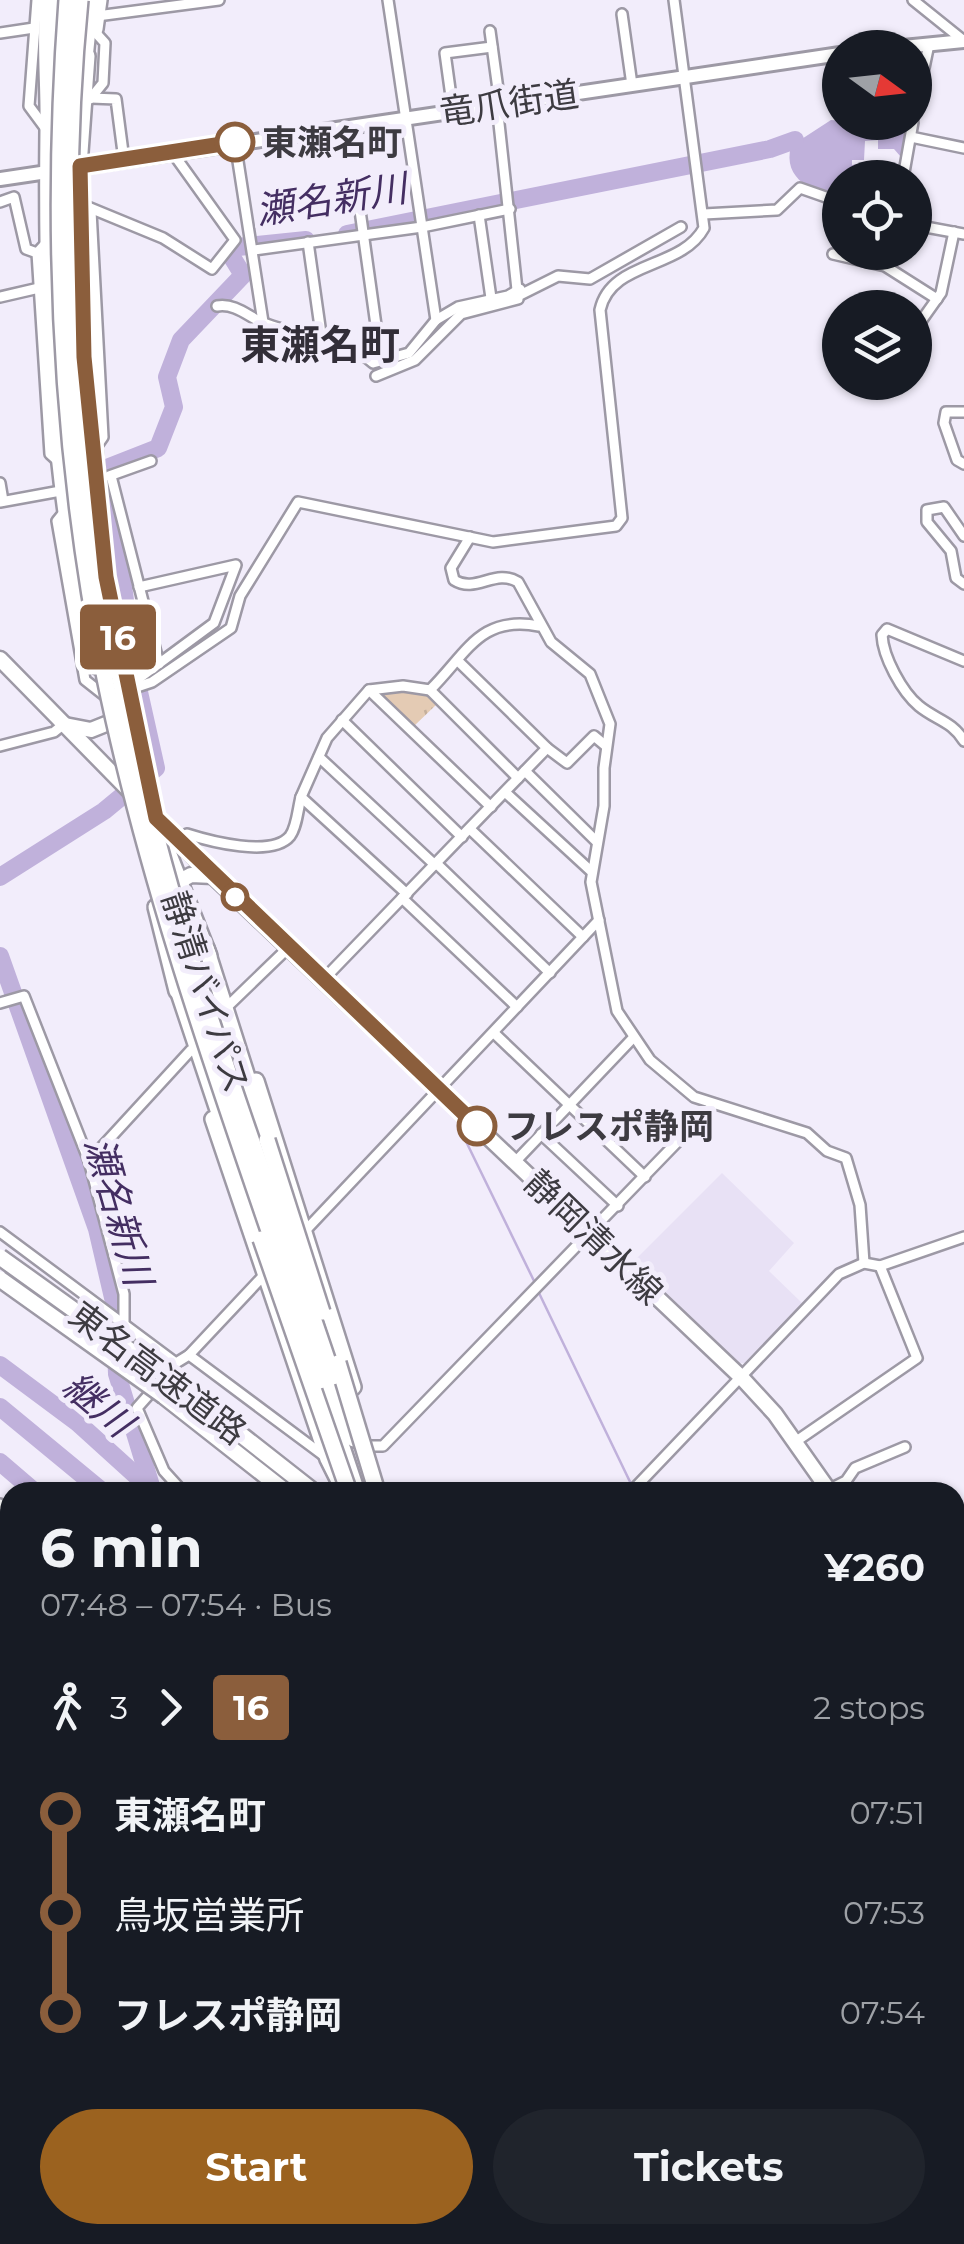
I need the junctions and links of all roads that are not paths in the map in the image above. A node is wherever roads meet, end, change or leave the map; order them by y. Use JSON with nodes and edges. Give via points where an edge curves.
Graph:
{"nodes":[{"id":1,"x":37,"y":0,"type":"edge"},
{"id":2,"x":80,"y":0,"type":"edge"},
{"id":3,"x":91,"y":0,"type":"edge"},
{"id":4,"x":219,"y":0,"type":"edge"},
{"id":5,"x":388,"y":0,"type":"edge"},
{"id":6,"x":674,"y":0,"type":"edge"},
{"id":7,"x":914,"y":0,"type":"edge"},
{"id":8,"x":57,"y":1,"type":"edge"},
{"id":9,"x":98,"y":10,"type":"edge"},
{"id":10,"x":622,"y":14,"type":"dead end"},
{"id":11,"x":34,"y":28,"type":"junction"},
{"id":12,"x":490,"y":31,"type":"dead end"},
{"id":13,"x":0,"y":33,"type":"edge"},
{"id":14,"x":964,"y":41,"type":"edge"},
{"id":15,"x":932,"y":44,"type":"edge"},
{"id":16,"x":492,"y":47,"type":"junction"},
{"id":17,"x":822,"y":57,"type":"edge"},
{"id":18,"x":84,"y":68,"type":"junction"},
{"id":19,"x":686,"y":78,"type":"junction"},
{"id":20,"x":632,"y":85,"type":"junction"},
{"id":21,"x":87,"y":100,"type":"junction"},
{"id":22,"x":499,"y":104,"type":"junction"},
{"id":23,"x":453,"y":111,"type":"junction"},
{"id":24,"x":406,"y":118,"type":"junction"},
{"id":25,"x":48,"y":131,"type":"junction"},
{"id":26,"x":925,"y":140,"type":"edge"},
{"id":27,"x":235,"y":142,"type":"junction"},
{"id":28,"x":964,"y":148,"type":"edge"},
{"id":29,"x":172,"y":152,"type":"junction"},
{"id":30,"x":124,"y":160,"type":"junction"},
{"id":31,"x":80,"y":166,"type":"junction"},
{"id":32,"x":48,"y":170,"type":"junction"},
{"id":33,"x":0,"y":178,"type":"edge"},
{"id":34,"x":357,"y":188,"type":"dead end"},
{"id":35,"x":822,"y":196,"type":"edge"},
{"id":36,"x":0,"y":202,"type":"edge"},
{"id":37,"x":85,"y":206,"type":"junction"},
{"id":38,"x":510,"y":209,"type":"junction"},
{"id":39,"x":704,"y":214,"type":"junction"},
{"id":40,"x":478,"y":215,"type":"junction"},
{"id":41,"x":682,"y":226,"type":"dead end"},
{"id":42,"x":422,"y":227,"type":"junction"},
{"id":43,"x":932,"y":227,"type":"edge"},
{"id":44,"x":959,"y":233,"type":"edge"},
{"id":45,"x":363,"y":235,"type":"junction"},
{"id":46,"x":308,"y":242,"type":"junction"},
{"id":47,"x":42,"y":247,"type":"junction"},
{"id":48,"x":254,"y":250,"type":"junction"},
{"id":49,"x":891,"y":270,"type":"edge"},
{"id":50,"x":39,"y":288,"type":"junction"},
{"id":51,"x":520,"y":292,"type":"junction"},
{"id":52,"x":0,"y":297,"type":"edge"},
{"id":53,"x":490,"y":298,"type":"junction"},
{"id":54,"x":937,"y":299,"type":"junction"},
{"id":55,"x":218,"y":306,"type":"dead end"},
{"id":56,"x":932,"y":306,"type":"edge"},
{"id":57,"x":436,"y":320,"type":"junction"},
{"id":58,"x":263,"y":322,"type":"junction"},
{"id":59,"x":322,"y":341,"type":"junction"},
{"id":60,"x":382,"y":361,"type":"junction"},
{"id":61,"x":376,"y":376,"type":"dead end"},
{"id":62,"x":964,"y":412,"type":"edge"},
{"id":63,"x":151,"y":461,"type":"dead end"},
{"id":64,"x":62,"y":464,"type":"junction"},
{"id":65,"x":964,"y":464,"type":"edge"},
{"id":66,"x":103,"y":478,"type":"junction"},
{"id":67,"x":0,"y":483,"type":"edge"},
{"id":68,"x":64,"y":491,"type":"junction"},
{"id":69,"x":2,"y":501,"type":"edge"},
{"id":70,"x":964,"y":536,"type":"edge"},
{"id":71,"x":470,"y":537,"type":"junction"},
{"id":72,"x":964,"y":584,"type":"edge"},
{"id":73,"x":139,"y":587,"type":"junction"},
{"id":74,"x":539,"y":626,"type":"junction"},
{"id":75,"x":0,"y":659,"type":"edge"},
{"id":76,"x":964,"y":660,"type":"edge"},
{"id":77,"x":458,"y":661,"type":"junction"},
{"id":78,"x":159,"y":664,"type":"junction"},
{"id":79,"x":128,"y":688,"type":"junction"},
{"id":80,"x":369,"y":690,"type":"junction"},
{"id":81,"x":430,"y":690,"type":"junction"},
{"id":82,"x":342,"y":720,"type":"junction"},
{"id":83,"x":111,"y":722,"type":"junction"},
{"id":84,"x":64,"y":724,"type":"junction"},
{"id":85,"x":964,"y":741,"type":"edge"},
{"id":86,"x":0,"y":746,"type":"edge"},
{"id":87,"x":606,"y":746,"type":"junction"},
{"id":88,"x":547,"y":748,"type":"junction"},
{"id":89,"x":318,"y":757,"type":"junction"},
{"id":90,"x":522,"y":774,"type":"junction"},
{"id":91,"x":127,"y":791,"type":"junction"},
{"id":92,"x":505,"y":792,"type":"junction"},
{"id":93,"x":301,"y":797,"type":"junction"},
{"id":94,"x":491,"y":806,"type":"junction"},
{"id":95,"x":156,"y":818,"type":"junction"},
{"id":96,"x":466,"y":833,"type":"junction"},
{"id":97,"x":186,"y":834,"type":"dead end"},
{"id":98,"x":596,"y":841,"type":"junction"},
{"id":99,"x":219,"y":844,"type":"junction"},
{"id":100,"x":197,"y":858,"type":"junction"},
{"id":101,"x":436,"y":864,"type":"junction"},
{"id":102,"x":592,"y":872,"type":"junction"},
{"id":103,"x":214,"y":876,"type":"junction"},
{"id":104,"x":178,"y":882,"type":"junction"},
{"id":105,"x":404,"y":896,"type":"junction"},
{"id":106,"x":599,"y":920,"type":"junction"},
{"id":107,"x":584,"y":937,"type":"junction"},
{"id":108,"x":289,"y":947,"type":"junction"},
{"id":109,"x":206,"y":948,"type":"junction"},
{"id":110,"x":550,"y":972,"type":"junction"},
{"id":111,"x":323,"y":980,"type":"junction"},
{"id":112,"x":175,"y":981,"type":"junction"},
{"id":113,"x":4,"y":1001,"type":"edge"},
{"id":114,"x":230,"y":1004,"type":"junction"},
{"id":115,"x":518,"y":1007,"type":"junction"},
{"id":116,"x":494,"y":1032,"type":"junction"},
{"id":117,"x":633,"y":1038,"type":"junction"},
{"id":118,"x":191,"y":1050,"type":"junction"},
{"id":119,"x":440,"y":1090,"type":"junction"},
{"id":120,"x":568,"y":1105,"type":"junction"},
{"id":121,"x":713,"y":1105,"type":"junction"},
{"id":122,"x":541,"y":1134,"type":"junction"},
{"id":123,"x":88,"y":1161,"type":"junction"},
{"id":124,"x":515,"y":1162,"type":"junction"},
{"id":125,"x":645,"y":1178,"type":"junction"},
{"id":126,"x":618,"y":1206,"type":"junction"},
{"id":127,"x":305,"y":1230,"type":"junction"},
{"id":128,"x":0,"y":1232,"type":"edge"},
{"id":129,"x":589,"y":1233,"type":"junction"},
{"id":130,"x":964,"y":1237,"type":"edge"},
{"id":131,"x":0,"y":1257,"type":"edge"},
{"id":132,"x":864,"y":1264,"type":"junction"},
{"id":133,"x":880,"y":1266,"type":"junction"},
{"id":134,"x":264,"y":1275,"type":"junction"},
{"id":135,"x":0,"y":1279,"type":"edge"},
{"id":136,"x":124,"y":1325,"type":"junction"},
{"id":137,"x":190,"y":1354,"type":"junction"},
{"id":138,"x":176,"y":1363,"type":"junction"},
{"id":139,"x":741,"y":1377,"type":"junction"},
{"id":140,"x":796,"y":1442,"type":"junction"},
{"id":141,"x":370,"y":1446,"type":"junction"},
{"id":142,"x":904,"y":1447,"type":"dead end"},
{"id":143,"x":328,"y":1460,"type":"junction"},
{"id":144,"x":175,"y":1482,"type":"edge"},
{"id":145,"x":273,"y":1482,"type":"edge"},
{"id":146,"x":301,"y":1482,"type":"edge"},
{"id":147,"x":341,"y":1482,"type":"edge"},
{"id":148,"x":344,"y":1482,"type":"edge"},
{"id":149,"x":354,"y":1482,"type":"edge"},
{"id":150,"x":374,"y":1482,"type":"edge"},
{"id":151,"x":374,"y":1482,"type":"edge"},
{"id":152,"x":375,"y":1482,"type":"edge"},
{"id":153,"x":641,"y":1482,"type":"edge"},
{"id":154,"x":823,"y":1482,"type":"edge"},
{"id":155,"x":844,"y":1482,"type":"edge"}],
"edges":[{"from":1,"to":11,"type":"street"},
{"from":2,"to":150,"type":"highway","name":"静清バイパス","bridge":true,"via":[[70,186],[76,358],[88,494],[120,684],[185,929]]},
{"from":3,"to":18,"type":"highway"},
{"from":4,"to":9,"type":"street"},
{"from":5,"to":24,"type":"street"},
{"from":6,"to":19,"type":"street"},
{"from":7,"to":14,"type":"street"},
{"from":8,"to":25,"type":"highway"},
{"from":8,"to":149,"type":"highway","name":"静清バイパス","bridge":true,"via":[[62,358],[76,504],[106,680],[172,934]]},
{"from":9,"to":18,"type":"highway"},
{"from":9,"to":21,"type":"street","via":[[103,83]]},
{"from":10,"to":20,"type":"street"},
{"from":11,"to":13,"type":"street"},
{"from":11,"to":25,"type":"street","via":[[29,106]]},
{"from":12,"to":16,"type":"street"},
{"from":14,"to":15,"type":"main road"},
{"from":16,"to":22,"type":"street"},
{"from":16,"to":23,"type":"street","via":[[446,53]]},
{"from":17,"to":19,"type":"main road","name":"竜爪街道"},
{"from":18,"to":21,"type":"highway"},
{"from":19,"to":20,"type":"main road","name":"竜爪街道"},
{"from":19,"to":39,"type":"street"},
{"from":20,"to":22,"type":"main road","name":"竜爪街道"},
{"from":21,"to":30,"type":"street","via":[[116,99]]},
{"from":21,"to":31,"type":"highway"},
{"from":22,"to":23,"type":"main road","name":"竜爪街道"},
{"from":22,"to":38,"type":"street"},
{"from":23,"to":24,"type":"main road","name":"竜爪街道"},
{"from":24,"to":27,"type":"main road","name":"竜爪街道"},
{"from":24,"to":42,"type":"street"},
{"from":25,"to":32,"type":"highway"},
{"from":26,"to":28,"type":"street"},
{"from":27,"to":29,"type":"main road","name":"竜爪街道"},
{"from":27,"to":48,"type":"street"},
{"from":29,"to":30,"type":"main road","name":"竜爪街道"},
{"from":29,"to":37,"type":"street","via":[[234,240],[212,269],[163,238]]},
{"from":30,"to":31,"type":"main road","name":"竜爪街道"},
{"from":31,"to":32,"type":"main road","name":"竜爪街道"},
{"from":31,"to":37,"type":"highway"},
{"from":32,"to":33,"type":"main road","name":"竜爪街道"},
{"from":32,"to":47,"type":"highway"},
{"from":34,"to":45,"type":"street"},
{"from":35,"to":39,"type":"street","via":[[800,188],[777,210]]},
{"from":36,"to":47,"type":"street","via":[[14,197],[26,249]]},
{"from":37,"to":66,"type":"highway","via":[[92,452]]},
{"from":38,"to":40,"type":"street"},
{"from":38,"to":51,"type":"street"},
{"from":39,"to":71,"type":"street","via":[[704,228],[685,252],[617,282],[603,298],[622,518],[616,526],[493,542]]},
{"from":40,"to":42,"type":"street"},
{"from":40,"to":53,"type":"street"},
{"from":41,"to":51,"type":"street","via":[[590,279],[558,276]]},
{"from":42,"to":45,"type":"street"},
{"from":42,"to":57,"type":"street"},
{"from":43,"to":44,"type":"street"},
{"from":44,"to":54,"type":"street"},
{"from":45,"to":46,"type":"street"},
{"from":45,"to":60,"type":"street"},
{"from":46,"to":48,"type":"street"},
{"from":46,"to":59,"type":"street"},
{"from":47,"to":50,"type":"street"},
{"from":47,"to":64,"type":"highway"},
{"from":48,"to":58,"type":"street"},
{"from":49,"to":54,"type":"street"},
{"from":50,"to":52,"type":"street"},
{"from":50,"to":64,"type":"street","via":[[50,454]]},
{"from":51,"to":53,"type":"street"},
{"from":51,"to":61,"type":"street","via":[[514,302],[461,314],[416,360]]},
{"from":53,"to":57,"type":"street"},
{"from":54,"to":56,"type":"street"},
{"from":55,"to":58,"type":"street"},
{"from":57,"to":60,"type":"street","via":[[409,353]]},
{"from":58,"to":59,"type":"street"},
{"from":59,"to":60,"type":"street","via":[[364,353],[373,364]]},
{"from":62,"to":65,"type":"street","via":[[946,412],[944,423]]},
{"from":63,"to":66,"type":"street"},
{"from":64,"to":68,"type":"highway"},
{"from":66,"to":68,"type":"street"},
{"from":66,"to":73,"type":"street"},
{"from":66,"to":79,"type":"highway","via":[[106,577]]},
{"from":67,"to":69,"type":"street"},
{"from":68,"to":69,"type":"street"},
{"from":68,"to":83,"type":"highway","via":[[83,615]]},
{"from":70,"to":72,"type":"street","via":[[944,507],[928,510],[927,522],[946,542]]},
{"from":71,"to":74,"type":"street","via":[[451,568],[454,580],[473,585],[510,577],[524,589]]},
{"from":71,"to":79,"type":"street","via":[[298,502],[240,596],[232,628],[152,682]]},
{"from":73,"to":78,"type":"street"},
{"from":73,"to":78,"type":"street","via":[[236,565],[214,623]]},
{"from":74,"to":77,"type":"street","via":[[491,626]]},
{"from":74,"to":87,"type":"street","via":[[590,674],[610,724]]},
{"from":75,"to":84,"type":"main road","name":"静岡清水線"},
{"from":76,"to":85,"type":"street","via":[[900,631],[882,635],[891,672],[921,708],[949,722]]},
{"from":77,"to":81,"type":"street"},
{"from":77,"to":88,"type":"street"},
{"from":78,"to":79,"type":"street"},
{"from":79,"to":95,"type":"highway"},
{"from":80,"to":81,"type":"street"},
{"from":80,"to":82,"type":"street"},
{"from":80,"to":94,"type":"street"},
{"from":81,"to":90,"type":"street"},
{"from":82,"to":89,"type":"street"},
{"from":82,"to":96,"type":"street"},
{"from":83,"to":84,"type":"main road","via":[[91,730]]},
{"from":83,"to":91,"type":"highway"},
{"from":84,"to":86,"type":"street"},
{"from":84,"to":91,"type":"main road","name":"静岡清水線"},
{"from":87,"to":88,"type":"street","via":[[594,736],[568,763]]},
{"from":87,"to":98,"type":"street"},
{"from":88,"to":90,"type":"street"},
{"from":89,"to":93,"type":"street"},
{"from":89,"to":101,"type":"street"},
{"from":90,"to":92,"type":"street"},
{"from":90,"to":98,"type":"street"},
{"from":91,"to":95,"type":"main road","name":"静岡清水線"},
{"from":91,"to":112,"type":"highway"},
{"from":92,"to":94,"type":"street"},
{"from":92,"to":102,"type":"street"},
{"from":93,"to":99,"type":"street","via":[[292,834],[283,842]]},
{"from":93,"to":105,"type":"street"},
{"from":94,"to":96,"type":"street"},
{"from":95,"to":100,"type":"main road","name":"静岡清水線"},
{"from":95,"to":104,"type":"highway"},
{"from":96,"to":101,"type":"street"},
{"from":96,"to":107,"type":"street"},
{"from":97,"to":99,"type":"street"},
{"from":98,"to":102,"type":"street"},
{"from":99,"to":100,"type":"street"},
{"from":100,"to":103,"type":"main road","name":"静岡清水線"},
{"from":101,"to":105,"type":"street"},
{"from":101,"to":110,"type":"street"},
{"from":102,"to":106,"type":"street"},
{"from":103,"to":104,"type":"main road"},
{"from":103,"to":108,"type":"main road","name":"静岡清水線"},
{"from":104,"to":109,"type":"highway"},
{"from":105,"to":111,"type":"street"},
{"from":105,"to":115,"type":"street"},
{"from":106,"to":107,"type":"street"},
{"from":106,"to":117,"type":"street","via":[[617,1011]]},
{"from":107,"to":110,"type":"street"},
{"from":108,"to":111,"type":"main road","name":"静岡清水線"},
{"from":108,"to":114,"type":"street"},
{"from":109,"to":114,"type":"highway"},
{"from":109,"to":151,"type":"highway","bridge":true},
{"from":110,"to":115,"type":"street"},
{"from":111,"to":119,"type":"main road","name":"静岡清水線"},
{"from":112,"to":118,"type":"highway"},
{"from":112,"to":148,"type":"highway","bridge":true},
{"from":113,"to":123,"type":"street","via":[[24,996]]},
{"from":114,"to":127,"type":"highway"},
{"from":115,"to":116,"type":"street"},
{"from":116,"to":119,"type":"street"},
{"from":116,"to":120,"type":"street"},
{"from":117,"to":120,"type":"street"},
{"from":117,"to":121,"type":"street","via":[[674,1081]]},
{"from":118,"to":123,"type":"street"},
{"from":118,"to":134,"type":"highway"},
{"from":119,"to":124,"type":"main road","name":"静岡清水線"},
{"from":119,"to":127,"type":"street"},
{"from":120,"to":122,"type":"street"},
{"from":120,"to":125,"type":"street"},
{"from":121,"to":125,"type":"street"},
{"from":121,"to":132,"type":"street","via":[[807,1133],[846,1158],[860,1204]]},
{"from":122,"to":124,"type":"street"},
{"from":122,"to":126,"type":"street"},
{"from":123,"to":136,"type":"street","via":[[124,1294]]},
{"from":124,"to":129,"type":"main road","name":"静岡清水線"},
{"from":125,"to":126,"type":"street"},
{"from":126,"to":129,"type":"street"},
{"from":127,"to":134,"type":"street"},
{"from":127,"to":141,"type":"highway"},
{"from":128,"to":136,"type":"street"},
{"from":129,"to":139,"type":"main road","name":"静岡清水線"},
{"from":129,"to":141,"type":"street","via":[[383,1446]]},
{"from":130,"to":133,"type":"street"},
{"from":131,"to":146,"type":"highway","name":"東名高速道路","bridge":true},
{"from":132,"to":133,"type":"street"},
{"from":132,"to":139,"type":"street","via":[[838,1274]]},
{"from":133,"to":140,"type":"street","via":[[917,1358]]},
{"from":134,"to":137,"type":"street"},
{"from":134,"to":143,"type":"highway"},
{"from":135,"to":145,"type":"highway","name":"東名高速道路","bridge":true},
{"from":136,"to":138,"type":"street"},
{"from":137,"to":138,"type":"street"},
{"from":137,"to":143,"type":"street"},
{"from":138,"to":144,"type":"street","via":[[137,1408],[158,1460]]},
{"from":139,"to":140,"type":"main road","name":"静岡清水線"},
{"from":139,"to":153,"type":"street"},
{"from":140,"to":154,"type":"main road","name":"静岡清水線"},
{"from":141,"to":152,"type":"highway"},
{"from":142,"to":155,"type":"street","via":[[854,1468]]},
{"from":143,"to":147,"type":"highway"}]}
